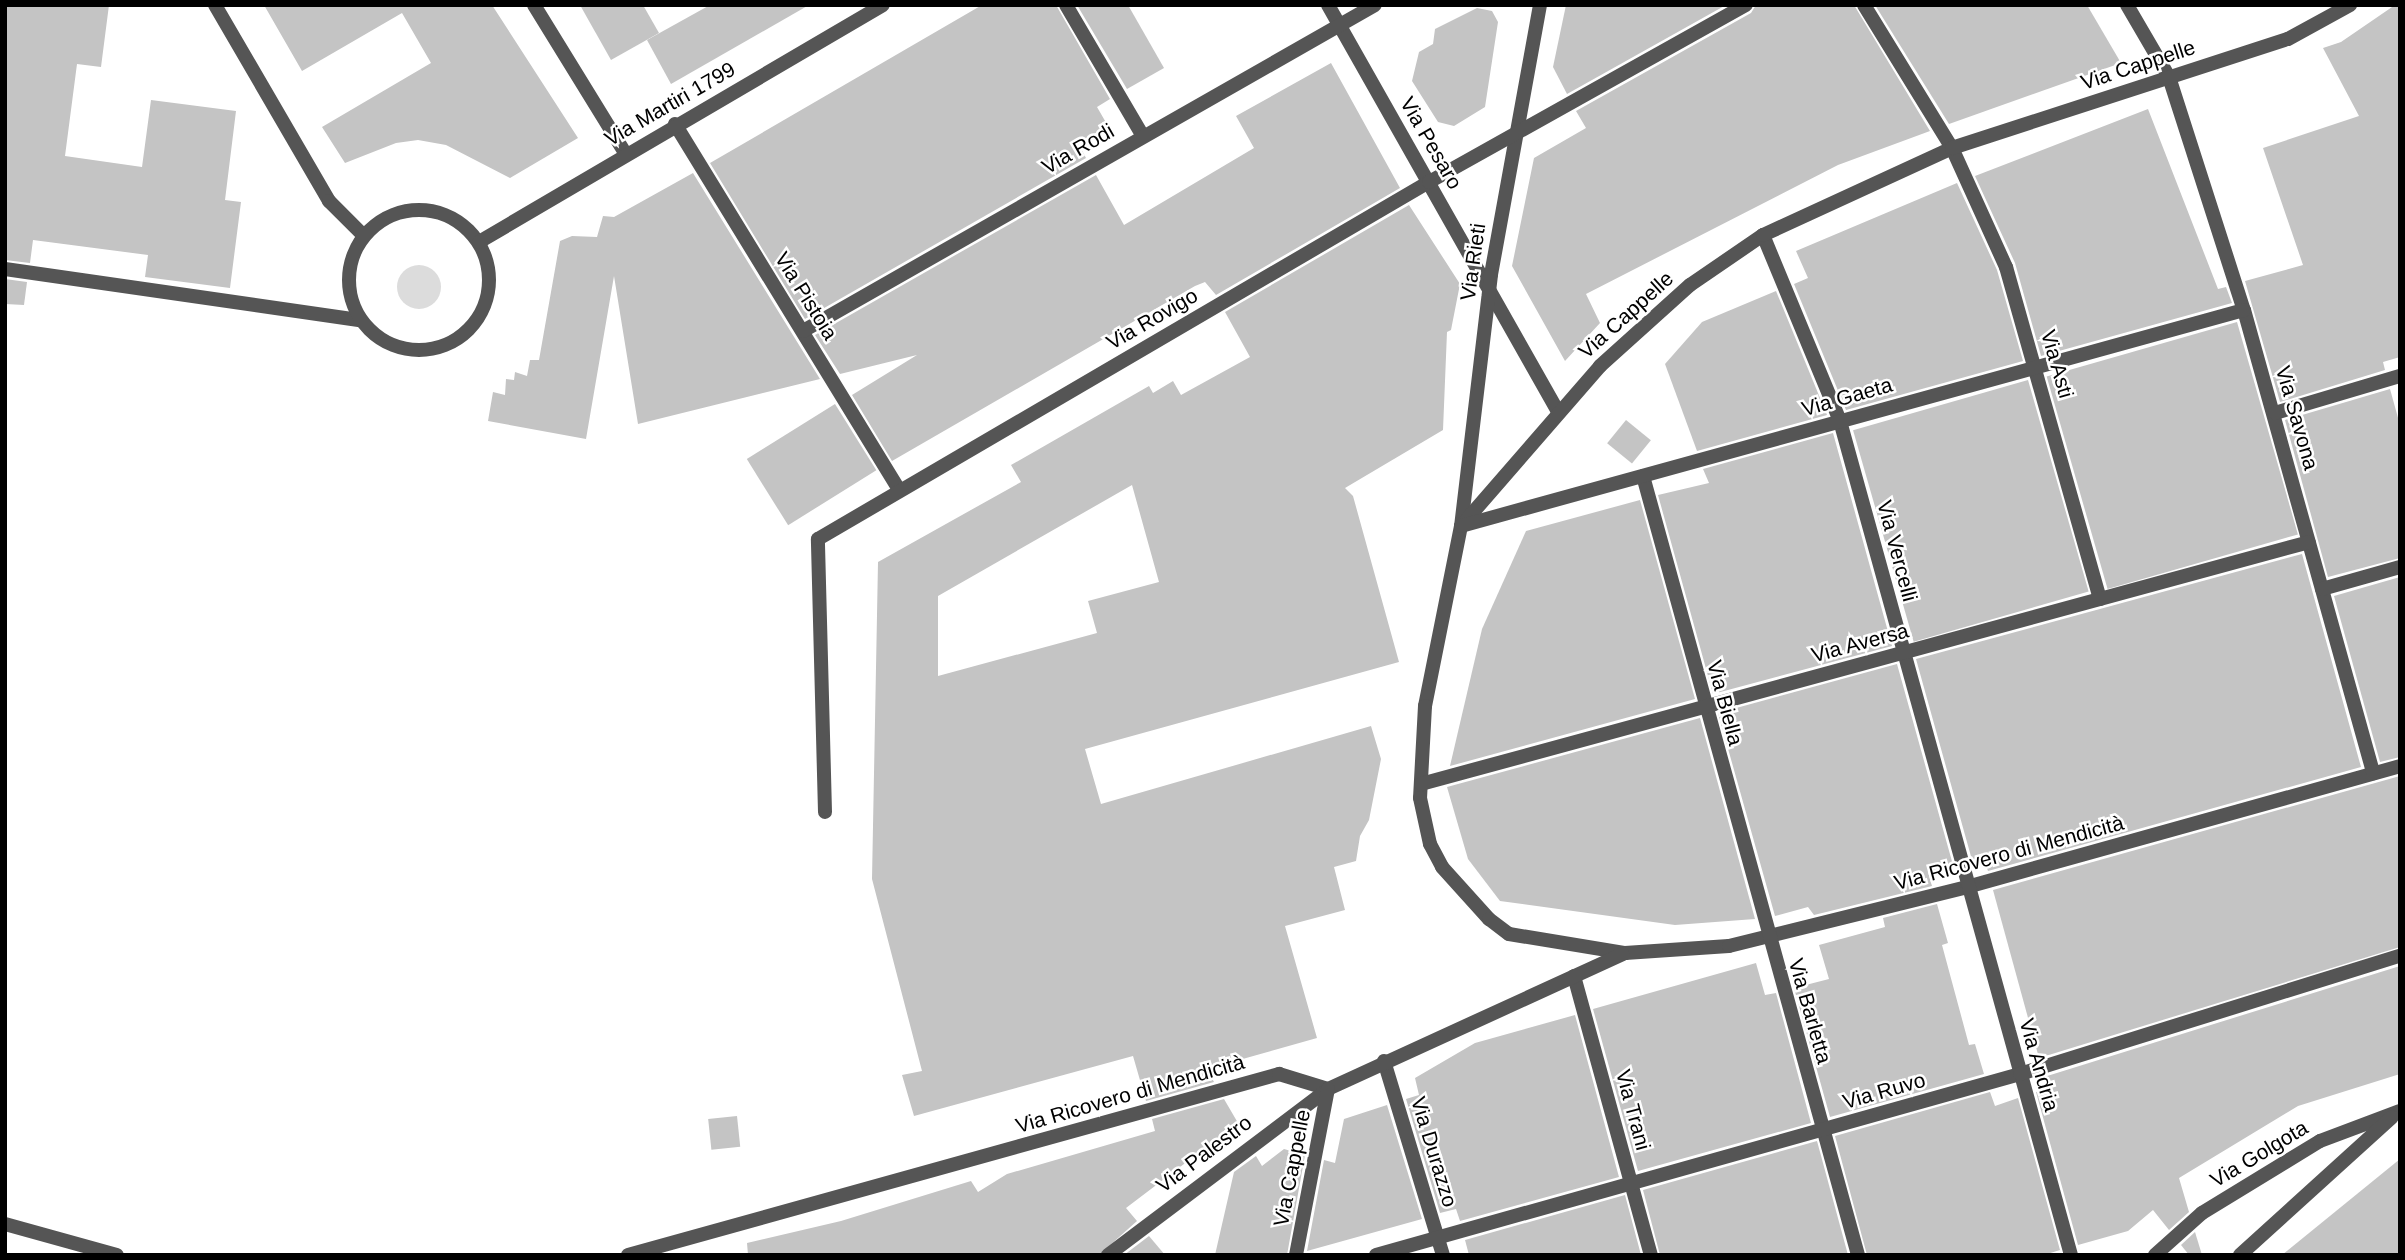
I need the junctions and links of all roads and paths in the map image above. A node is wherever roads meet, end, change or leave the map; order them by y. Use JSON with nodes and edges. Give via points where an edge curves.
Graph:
{"nodes":[{"id":1,"x":215,"y":5,"type":"edge"},
{"id":2,"x":534,"y":5,"type":"edge"},
{"id":3,"x":883,"y":5,"type":"edge"},
{"id":4,"x":1066,"y":5,"type":"edge"},
{"id":5,"x":1328,"y":5,"type":"edge"},
{"id":6,"x":1375,"y":5,"type":"edge"},
{"id":7,"x":1541,"y":5,"type":"edge"},
{"id":8,"x":1746,"y":5,"type":"edge"},
{"id":9,"x":1864,"y":5,"type":"edge"},
{"id":10,"x":2127,"y":5,"type":"edge"},
{"id":11,"x":2350,"y":5,"type":"edge"},
{"id":12,"x":1339,"y":25,"type":"junction"},
{"id":13,"x":2169,"y":77,"type":"junction"},
{"id":14,"x":675,"y":124,"type":"junction"},
{"id":15,"x":1514,"y":134,"type":"junction"},
{"id":16,"x":1143,"y":135,"type":"junction"},
{"id":17,"x":1952,"y":148,"type":"junction"},
{"id":18,"x":625,"y":153,"type":"junction"},
{"id":19,"x":1429,"y":182,"type":"junction"},
{"id":20,"x":1763,"y":235,"type":"junction"},
{"id":21,"x":364,"y":236,"type":"junction"},
{"id":22,"x":480,"y":242,"type":"junction"},
{"id":23,"x":5,"y":269,"type":"edge"},
{"id":24,"x":1490,"y":290,"type":"junction"},
{"id":25,"x":2244,"y":310,"type":"junction"},
{"id":26,"x":360,"y":320,"type":"junction"},
{"id":27,"x":803,"y":331,"type":"junction"},
{"id":28,"x":2036,"y":366,"type":"junction"},
{"id":29,"x":2400,"y":376,"type":"edge"},
{"id":30,"x":1558,"y":411,"type":"junction"},
{"id":31,"x":2275,"y":413,"type":"junction"},
{"id":32,"x":1840,"y":421,"type":"junction"},
{"id":33,"x":1643,"y":476,"type":"junction"},
{"id":34,"x":899,"y":491,"type":"junction"},
{"id":35,"x":1461,"y":527,"type":"junction"},
{"id":36,"x":2309,"y":542,"type":"junction"},
{"id":37,"x":2400,"y":567,"type":"edge"},
{"id":38,"x":2322,"y":589,"type":"junction"},
{"id":39,"x":2100,"y":599,"type":"junction"},
{"id":40,"x":1903,"y":653,"type":"junction"},
{"id":41,"x":1704,"y":707,"type":"junction"},
{"id":42,"x":2400,"y":765,"type":"edge"},
{"id":43,"x":2373,"y":773,"type":"junction"},
{"id":44,"x":1421,"y":785,"type":"junction"},
{"id":45,"x":825,"y":812,"type":"dead end"},
{"id":46,"x":1967,"y":887,"type":"junction"},
{"id":47,"x":1768,"y":940,"type":"junction"},
{"id":48,"x":1587,"y":948,"type":"joint"},
{"id":49,"x":1625,"y":953,"type":"junction"},
{"id":50,"x":2400,"y":956,"type":"edge"},
{"id":51,"x":1574,"y":976,"type":"junction"},
{"id":52,"x":1384,"y":1062,"type":"junction"},
{"id":53,"x":2020,"y":1074,"type":"junction"},
{"id":54,"x":1328,"y":1089,"type":"junction"},
{"id":55,"x":2399,"y":1111,"type":"edge"},
{"id":56,"x":1823,"y":1131,"type":"junction"},
{"id":57,"x":1632,"y":1183,"type":"junction"},
{"id":58,"x":5,"y":1224,"type":"edge"},
{"id":59,"x":1438,"y":1238,"type":"junction"},
{"id":60,"x":117,"y":1255,"type":"edge"},
{"id":61,"x":628,"y":1255,"type":"edge"},
{"id":62,"x":1108,"y":1255,"type":"edge"},
{"id":63,"x":1296,"y":1255,"type":"edge"},
{"id":64,"x":1376,"y":1255,"type":"edge"},
{"id":65,"x":1443,"y":1255,"type":"edge"},
{"id":66,"x":1651,"y":1255,"type":"edge"},
{"id":67,"x":1858,"y":1255,"type":"edge"},
{"id":68,"x":2071,"y":1255,"type":"edge"},
{"id":69,"x":2155,"y":1255,"type":"edge"},
{"id":70,"x":2240,"y":1255,"type":"edge"}],
"edges":[{"from":1,"to":21,"type":"street","via":[[329,201]]},
{"from":2,"to":18,"type":"street"},
{"from":3,"to":14,"type":"street","name":"Via Martiri 1799"},
{"from":4,"to":16,"type":"street"},
{"from":5,"to":12,"type":"street","name":"Via Pesaro"},
{"from":6,"to":12,"type":"street","name":"Via Rodi"},
{"from":7,"to":15,"type":"street","name":"Via Rieti"},
{"from":8,"to":15,"type":"street","name":"Via Rovigo"},
{"from":9,"to":17,"type":"street","name":"Via Asti"},
{"from":10,"to":13,"type":"street","name":"Via Savona"},
{"from":11,"to":13,"type":"street","name":"Via Cappelle","via":[[2288,39]]},
{"from":12,"to":16,"type":"street","name":"Via Rodi"},
{"from":12,"to":19,"type":"street","name":"Via Pesaro"},
{"from":13,"to":17,"type":"street","name":"Via Cappelle"},
{"from":13,"to":25,"type":"street","name":"Via Savona"},
{"from":14,"to":18,"type":"street","name":"Via Martiri 1799"},
{"from":14,"to":27,"type":"street","name":"Via Pistoia"},
{"from":15,"to":19,"type":"street","name":"Via Rovigo"},
{"from":15,"to":24,"type":"street","name":"Via Rieti"},
{"from":16,"to":27,"type":"street","name":"Via Rodi"},
{"from":17,"to":20,"type":"street","name":"Via Cappelle"},
{"from":17,"to":28,"type":"street","name":"Via Asti","via":[[2006,267]]},
{"from":18,"to":22,"type":"street","name":"Via Martiri 1799"},
{"from":19,"to":24,"type":"street","name":"Via Pesaro"},
{"from":19,"to":34,"type":"street","name":"Via Rovigo"},
{"from":20,"to":30,"type":"street","name":"Via Cappelle","via":[[1690,285],[1600,366]]},
{"from":20,"to":32,"type":"street","name":"Via Vercelli"},
{"from":21,"to":22,"type":"street","via":[[380,220],[424,209],[445,214]]},
{"from":21,"to":26,"type":"street","via":[[348,278]]},
{"from":22,"to":26,"type":"street","via":[[490,289],[475,322],[447,345],[424,351],[399,349],[377,338]]},
{"from":23,"to":26,"type":"street"},
{"from":24,"to":30,"type":"street","name":"Via Pesaro"},
{"from":24,"to":35,"type":"street","name":"Via Rieti"},
{"from":25,"to":28,"type":"street","name":"Via Gaeta"},
{"from":25,"to":31,"type":"street","name":"Via Savona"},
{"from":27,"to":34,"type":"street","name":"Via Pistoia"},
{"from":28,"to":32,"type":"street","name":"Via Gaeta"},
{"from":28,"to":39,"type":"street","name":"Via Asti"},
{"from":29,"to":31,"type":"street"},
{"from":30,"to":35,"type":"street","name":"Via Cappelle"},
{"from":31,"to":36,"type":"street","name":"Via Savona"},
{"from":32,"to":33,"type":"street","name":"Via Gaeta"},
{"from":32,"to":40,"type":"street","name":"Via Vercelli"},
{"from":33,"to":35,"type":"street","name":"Via Gaeta"},
{"from":33,"to":41,"type":"street","name":"Via Biella"},
{"from":34,"to":45,"type":"street","name":"Via Rovigo","via":[[818,539]]},
{"from":35,"to":44,"type":"street","name":"Via Cappelle","via":[[1425,706]]},
{"from":36,"to":38,"type":"street","name":"Via Savona"},
{"from":36,"to":39,"type":"street","name":"Via Aversa"},
{"from":37,"to":38,"type":"street"},
{"from":38,"to":43,"type":"street","name":"Via Savona"},
{"from":39,"to":40,"type":"street","name":"Via Aversa"},
{"from":40,"to":41,"type":"street","name":"Via Aversa"},
{"from":40,"to":46,"type":"street","name":"Via Vercelli"},
{"from":41,"to":44,"type":"street","name":"Via Aversa"},
{"from":41,"to":47,"type":"street","name":"Via Biella"},
{"from":42,"to":43,"type":"street","name":"Via Ricovero di Mendicità"},
{"from":43,"to":46,"type":"street","name":"Via Ricovero di Mendicità"},
{"from":44,"to":48,"type":"street","name":"Via Cappelle","via":[[1430,844],[1465,896],[1509,934]]},
{"from":46,"to":47,"type":"street","name":"Via Ricovero di Mendicità"},
{"from":46,"to":53,"type":"street","name":"Via Andria"},
{"from":47,"to":49,"type":"street","name":"Via Ricovero di Mendicità"},
{"from":47,"to":56,"type":"street","name":"Via Barletta"},
{"from":48,"to":49,"type":"street","name":"Via Ricovero di Mendicità"},
{"from":49,"to":51,"type":"street","name":"Via Ricovero di Mendicità"},
{"from":50,"to":53,"type":"street","name":"Via Ruvo"},
{"from":51,"to":52,"type":"street","name":"Via Ricovero di Mendicità"},
{"from":51,"to":57,"type":"street","name":"Via Trani"},
{"from":52,"to":54,"type":"street","name":"Via Ricovero di Mendicità"},
{"from":52,"to":59,"type":"street","name":"Via Durazzo"},
{"from":53,"to":56,"type":"street","name":"Via Ruvo"},
{"from":53,"to":68,"type":"street","name":"Via Andria"},
{"from":54,"to":61,"type":"street","name":"Via Ricovero di Mendicità","via":[[1279,1074]]},
{"from":54,"to":62,"type":"street","name":"Via Palestro"},
{"from":54,"to":63,"type":"street","name":"Via Cappelle"},
{"from":55,"to":69,"type":"street","name":"Via Golgota","via":[[2320,1140],[2202,1213]]},
{"from":55,"to":70,"type":"street","name":"Via Golgota"},
{"from":56,"to":57,"type":"street","name":"Via Ruvo"},
{"from":56,"to":67,"type":"street","name":"Via Barletta"},
{"from":57,"to":59,"type":"street","name":"Via Ruvo"},
{"from":57,"to":66,"type":"street","name":"Via Trani"},
{"from":58,"to":60,"type":"street"},
{"from":59,"to":64,"type":"street","name":"Via Ruvo"},
{"from":59,"to":65,"type":"street","name":"Via Durazzo"}]}
